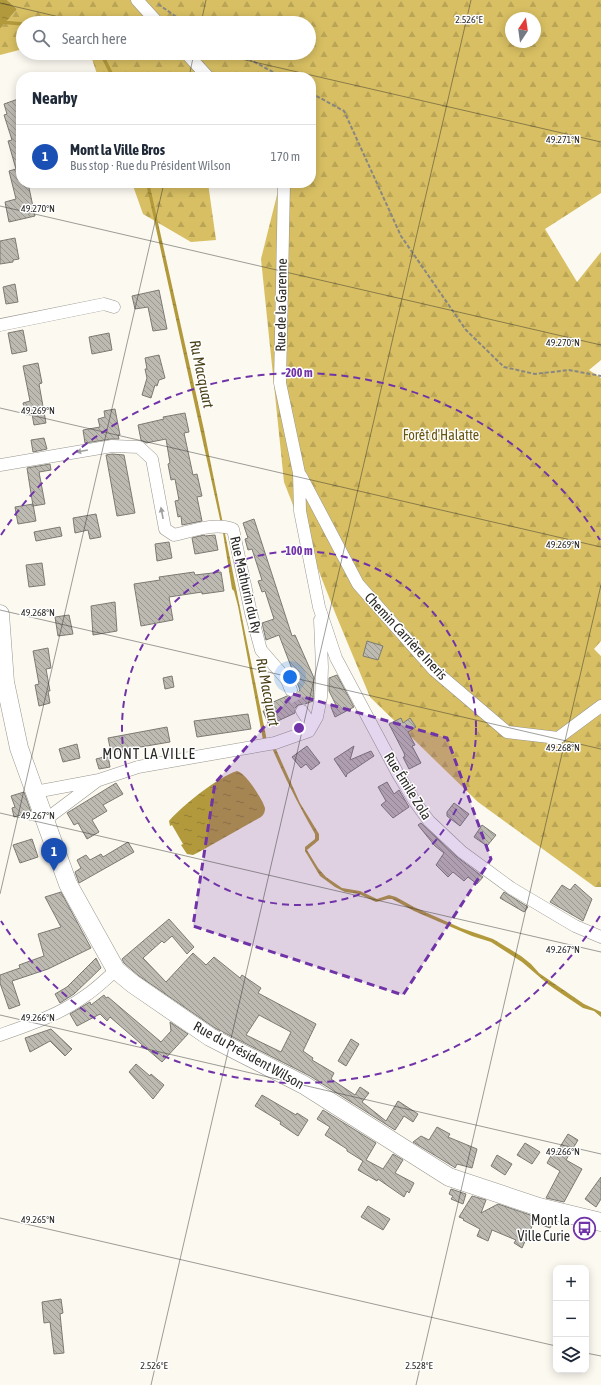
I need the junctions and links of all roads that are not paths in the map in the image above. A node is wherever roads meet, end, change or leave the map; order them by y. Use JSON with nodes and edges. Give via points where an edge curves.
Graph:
{"nodes":[{"id":1,"x":137,"y":0,"type":"edge"},
{"id":2,"x":152,"y":16,"type":"edge"},
{"id":3,"x":192,"y":60,"type":"edge"},
{"id":4,"x":203,"y":72,"type":"edge"},
{"id":5,"x":284,"y":188,"type":"edge"},
{"id":6,"x":114,"y":307,"type":"dead end"},
{"id":7,"x":0,"y":325,"type":"edge"},
{"id":8,"x":0,"y":465,"type":"edge"},
{"id":9,"x":299,"y":473,"type":"junction"},
{"id":10,"x":319,"y":606,"type":"junction"},
{"id":11,"x":0,"y":614,"type":"edge"},
{"id":12,"x":291,"y":690,"type":"tunnel mouth"},
{"id":13,"x":601,"y":706,"type":"edge"},
{"id":14,"x":302,"y":711,"type":"tunnel mouth"},
{"id":15,"x":312,"y":726,"type":"junction"},
{"id":16,"x":99,"y":780,"type":"junction"},
{"id":17,"x":35,"y":792,"type":"junction"},
{"id":18,"x":45,"y":820,"type":"junction"},
{"id":19,"x":601,"y":937,"type":"edge"},
{"id":20,"x":116,"y":970,"type":"junction"},
{"id":21,"x":0,"y":1035,"type":"edge"},
{"id":22,"x":601,"y":1222,"type":"edge"}],
"edges":[{"from":1,"to":2,"type":"street"},
{"from":3,"to":4,"type":"street"},
{"from":5,"to":9,"type":"street","name":"Rue de la Garenne","via":[[280,383]]},
{"from":6,"to":7,"type":"street","via":[[104,304]]},
{"from":12,"to":8,"type":"street","name":"Rue Mathurin du Ry","one_way":true,"via":[[287,680],[262,650],[251,613],[233,529],[213,527],[174,535],[165,529],[152,459],[139,447],[112,446]]},
{"from":9,"to":10,"type":"street","via":[[300,511]]},
{"from":9,"to":13,"type":"street","name":"Chemin Carrière Ineris","via":[[358,584],[434,670],[507,732],[558,738]]},
{"from":10,"to":15,"type":"street","via":[[321,697],[317,717]]},
{"from":10,"to":19,"type":"street","name":"Rue Émile Zola","via":[[336,658],[398,774],[429,821],[462,852],[511,888],[575,926]]},
{"from":11,"to":17,"type":"street","name":"Rue du Président Wilson","via":[[5,682],[19,748]]},
{"from":14,"to":15,"type":"street"},
{"from":15,"to":16,"type":"street","via":[[309,731],[275,743],[138,767]]},
{"from":16,"to":17,"type":"street"},
{"from":16,"to":18,"type":"street"},
{"from":17,"to":18,"type":"street","name":"Rue du Président Wilson"},
{"from":18,"to":20,"type":"street","name":"Rue du Président Wilson","via":[[68,884]]},
{"from":20,"to":21,"type":"street","via":[[85,996],[57,1013]]},
{"from":20,"to":22,"type":"street","name":"Rue du Président Wilson","via":[[210,1037],[304,1085],[449,1177],[539,1207]]}]}
